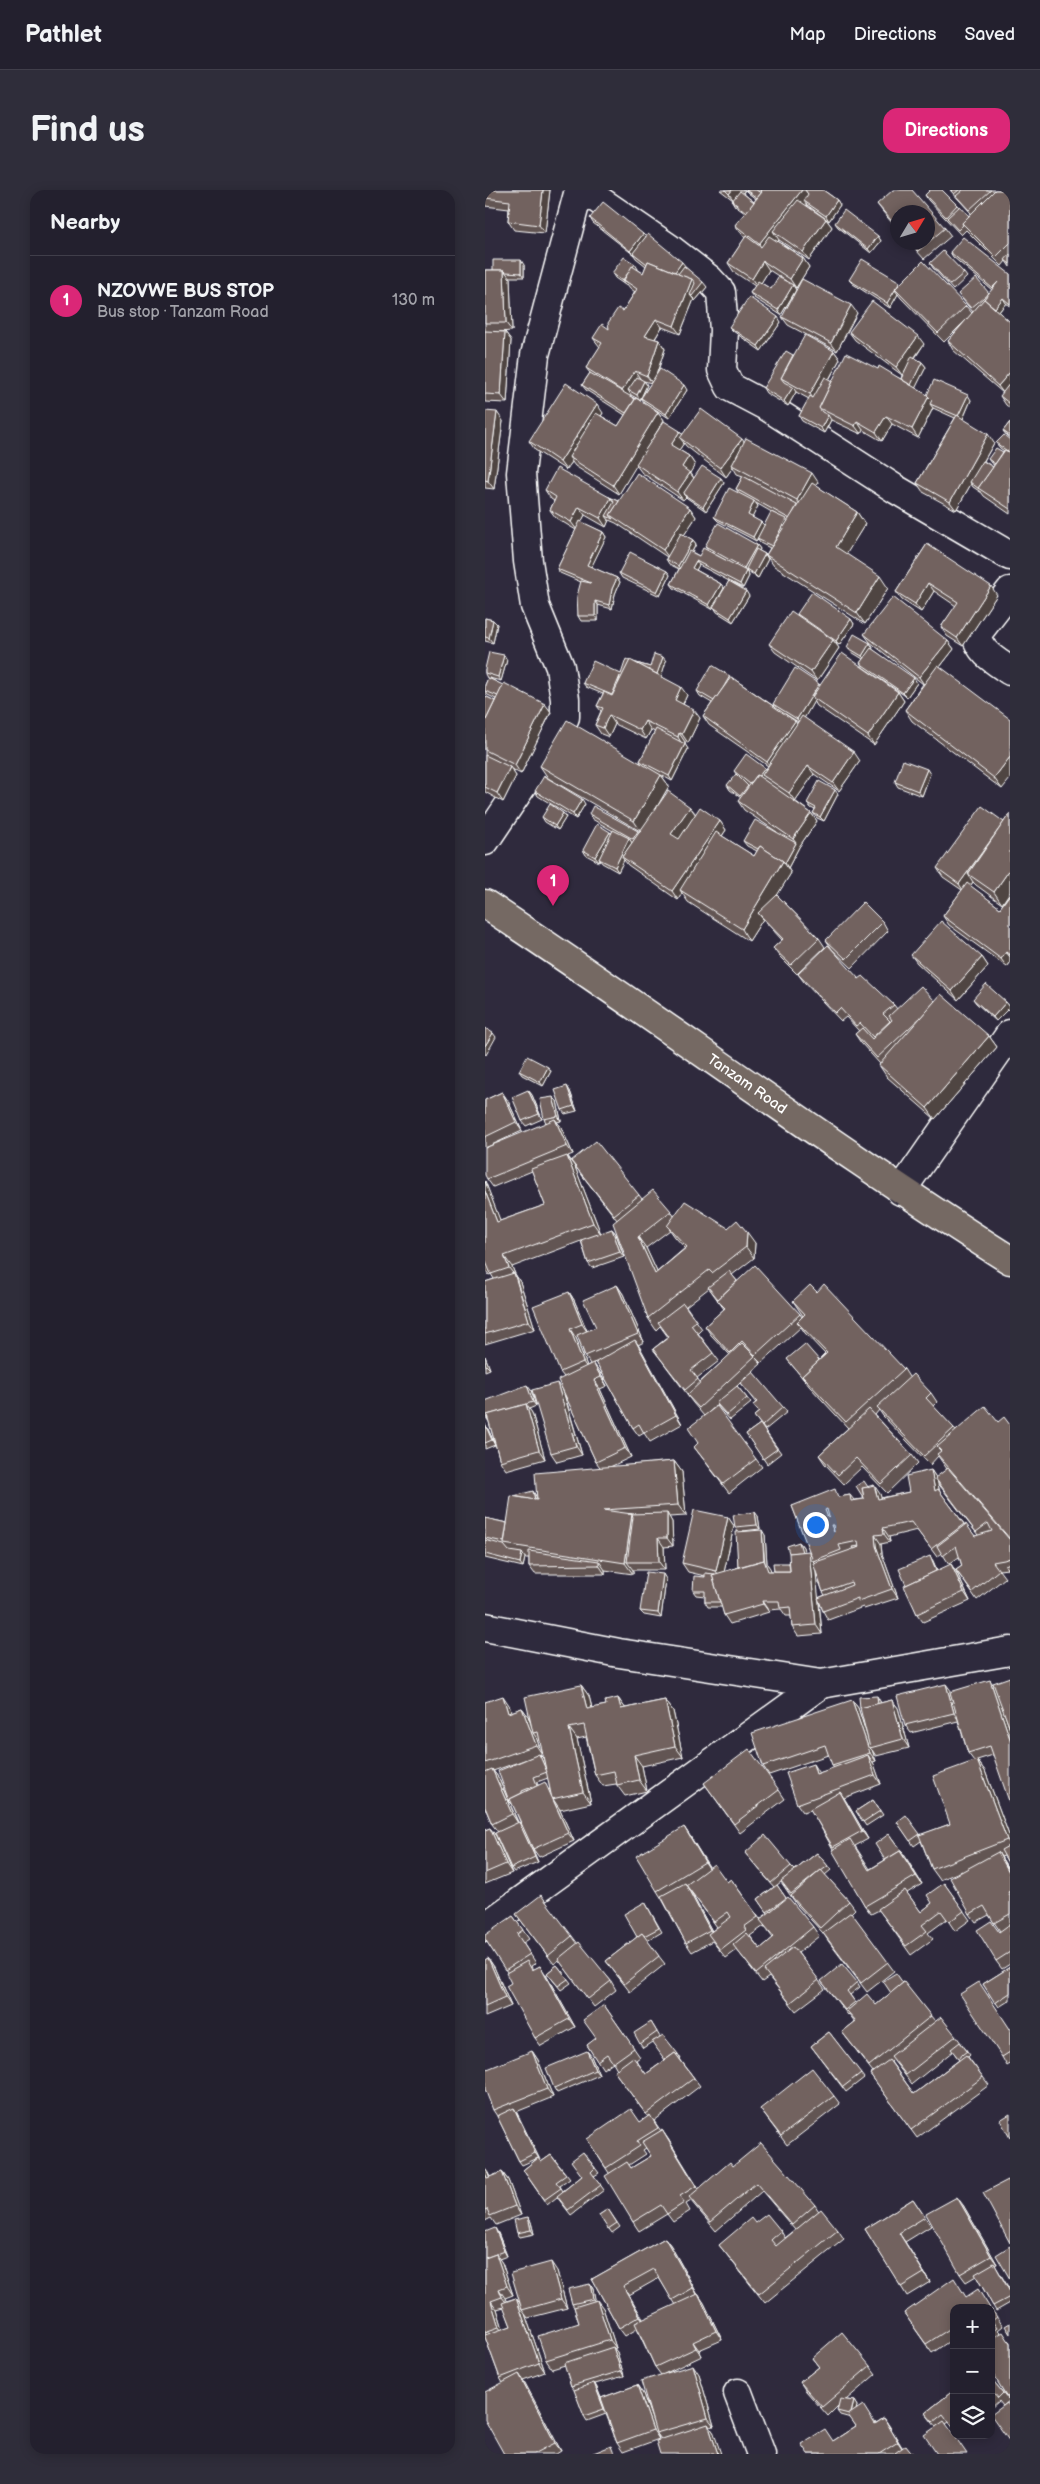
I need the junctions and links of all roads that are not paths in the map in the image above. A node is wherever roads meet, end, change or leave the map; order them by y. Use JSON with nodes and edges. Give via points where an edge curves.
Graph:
{"nodes":[{"id":1,"x":579,"y":190,"type":"edge"},
{"id":2,"x":584,"y":190,"type":"edge"},
{"id":3,"x":1010,"y":556,"type":"edge"},
{"id":4,"x":1010,"y":591,"type":"edge"},
{"id":5,"x":1010,"y":671,"type":"edge"},
{"id":6,"x":485,"y":841,"type":"edge"},
{"id":7,"x":485,"y":904,"type":"edge"},
{"id":8,"x":1010,"y":1034,"type":"edge"},
{"id":9,"x":901,"y":1191,"type":"junction"},
{"id":10,"x":1010,"y":1260,"type":"edge"},
{"id":11,"x":485,"y":1627,"type":"edge"},
{"id":12,"x":1010,"y":1652,"type":"edge"},
{"id":13,"x":821,"y":1684,"type":"junction"},
{"id":14,"x":485,"y":1927,"type":"edge"},
{"id":15,"x":738,"y":2393,"type":"dead end"},
{"id":16,"x":761,"y":2454,"type":"edge"}],
"edges":[{"from":1,"to":6,"type":"street","via":[[535,355],[521,472],[535,606],[560,667],[565,717]]},
{"from":2,"to":3,"type":"street","via":[[669,248],[721,292],[724,330],[721,370],[730,387],[768,407],[897,490]]},
{"from":4,"to":5,"type":"street","via":[[976,635],[984,652]]},
{"from":7,"to":9,"type":"highway","name":"Tanzam Road"},
{"from":8,"to":9,"type":"street"},
{"from":9,"to":10,"type":"highway","name":"Tanzam Road"},
{"from":11,"to":13,"type":"street","via":[[619,1654]]},
{"from":12,"to":13,"type":"street"},
{"from":13,"to":14,"type":"street"},
{"from":15,"to":16,"type":"street"}]}
